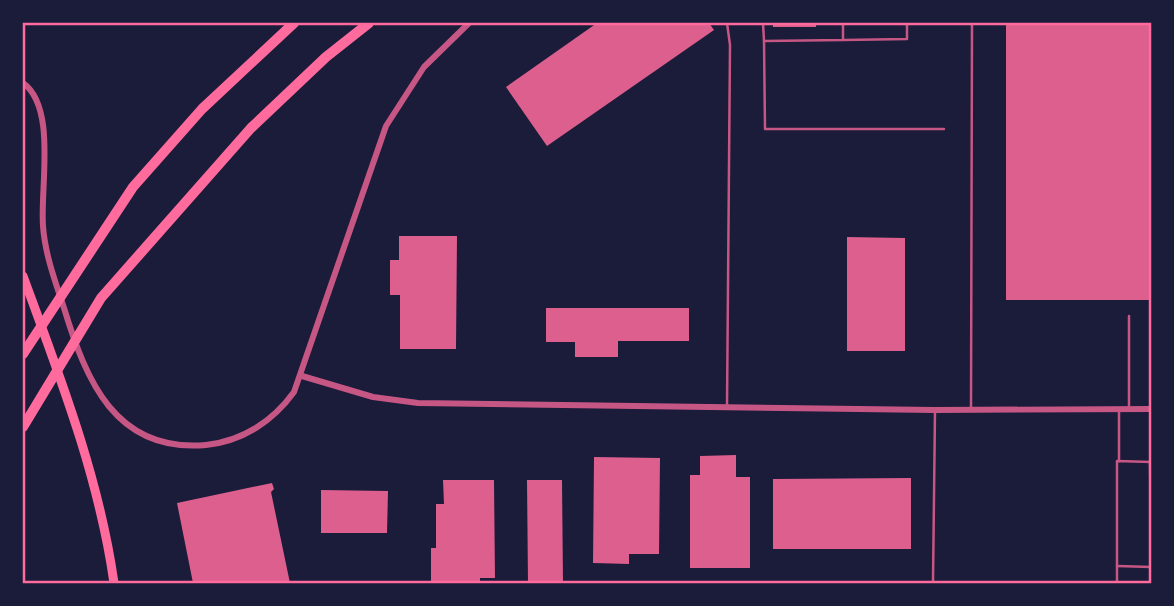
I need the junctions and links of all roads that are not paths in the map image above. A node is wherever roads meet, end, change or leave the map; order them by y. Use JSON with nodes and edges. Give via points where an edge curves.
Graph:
{"nodes":[{"id":1,"x":294,"y":23,"type":"edge"},
{"id":2,"x":369,"y":23,"type":"edge"},
{"id":3,"x":469,"y":23,"type":"edge"},
{"id":4,"x":727,"y":23,"type":"edge"},
{"id":5,"x":763,"y":23,"type":"edge"},
{"id":6,"x":843,"y":23,"type":"edge"},
{"id":7,"x":907,"y":23,"type":"edge"},
{"id":8,"x":972,"y":23,"type":"edge"},
{"id":9,"x":843,"y":40,"type":"junction"},
{"id":10,"x":764,"y":41,"type":"junction"},
{"id":11,"x":23,"y":83,"type":"edge"},
{"id":12,"x":944,"y":129,"type":"dead end"},
{"id":13,"x":23,"y":276,"type":"edge"},
{"id":14,"x":1129,"y":316,"type":"dead end"},
{"id":15,"x":23,"y":354,"type":"edge"},
{"id":16,"x":302,"y":376,"type":"junction"},
{"id":17,"x":727,"y":407,"type":"junction"},
{"id":18,"x":971,"y":409,"type":"junction"},
{"id":19,"x":1119,"y":409,"type":"junction"},
{"id":20,"x":1129,"y":409,"type":"junction"},
{"id":21,"x":1151,"y":409,"type":"edge"},
{"id":22,"x":935,"y":410,"type":"junction"},
{"id":23,"x":23,"y":427,"type":"edge"},
{"id":24,"x":1119,"y":461,"type":"junction"},
{"id":25,"x":1151,"y":462,"type":"edge"},
{"id":26,"x":1151,"y":538,"type":"edge"},
{"id":27,"x":1117,"y":566,"type":"junction"},
{"id":28,"x":1151,"y":567,"type":"edge"},
{"id":29,"x":114,"y":583,"type":"edge"},
{"id":30,"x":933,"y":583,"type":"edge"},
{"id":31,"x":1117,"y":583,"type":"edge"}],
"edges":[{"from":1,"to":15,"type":"highway","via":[[234,77],[119,205]]},
{"from":2,"to":23,"type":"highway","via":[[251,128],[101,298]]},
{"from":3,"to":16,"type":"street","via":[[424,67],[386,126]]},
{"from":4,"to":17,"type":"lane"},
{"from":5,"to":10,"type":"lane"},
{"from":6,"to":9,"type":"lane"},
{"from":7,"to":9,"type":"lane","via":[[907,39]]},
{"from":8,"to":18,"type":"lane"},
{"from":9,"to":10,"type":"lane"},
{"from":10,"to":12,"type":"lane","via":[[765,129]]},
{"from":11,"to":16,"type":"street","via":[[34,94],[43,122],[42,214],[48,255],[82,364],[104,402],[131,426],[157,439],[214,444],[267,421],[288,401]]},
{"from":13,"to":29,"type":"main road","via":[[96,489]]},
{"from":14,"to":20,"type":"lane"},
{"from":16,"to":17,"type":"street","via":[[362,395],[406,402]]},
{"from":17,"to":22,"type":"street"},
{"from":18,"to":19,"type":"street"},
{"from":18,"to":22,"type":"street"},
{"from":19,"to":20,"type":"street"},
{"from":19,"to":24,"type":"lane"},
{"from":20,"to":21,"type":"street"},
{"from":22,"to":30,"type":"lane"},
{"from":24,"to":25,"type":"lane"},
{"from":24,"to":27,"type":"lane"},
{"from":25,"to":26,"type":"lane"},
{"from":27,"to":28,"type":"lane"},
{"from":27,"to":31,"type":"lane"}]}
